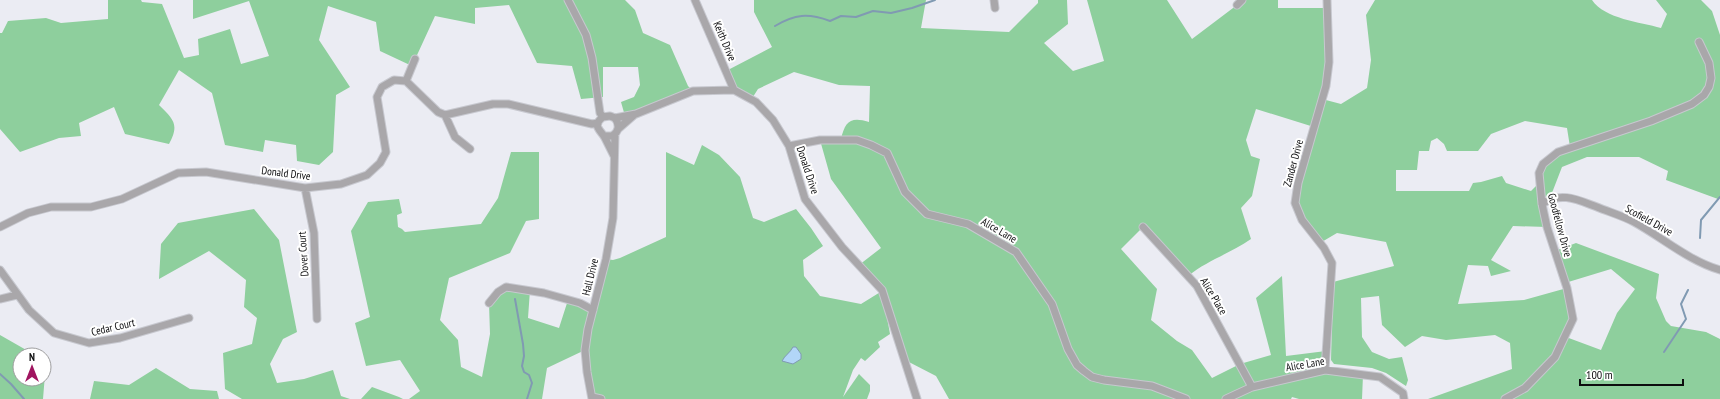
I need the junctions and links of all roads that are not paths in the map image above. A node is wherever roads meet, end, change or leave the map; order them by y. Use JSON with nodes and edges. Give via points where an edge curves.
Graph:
{"nodes":[{"id":1,"x":568,"y":0,"type":"edge"},
{"id":2,"x":695,"y":0,"type":"edge"},
{"id":3,"x":994,"y":0,"type":"edge"},
{"id":4,"x":1327,"y":0,"type":"edge"},
{"id":5,"x":995,"y":8,"type":"dead end"},
{"id":6,"x":1699,"y":42,"type":"dead end"},
{"id":7,"x":415,"y":58,"type":"dead end"},
{"id":8,"x":406,"y":82,"type":"junction"},
{"id":9,"x":734,"y":90,"type":"junction"},
{"id":10,"x":636,"y":114,"type":"junction"},
{"id":11,"x":445,"y":115,"type":"junction"},
{"id":12,"x":603,"y":117,"type":"junction"},
{"id":13,"x":615,"y":118,"type":"junction"},
{"id":14,"x":598,"y":123,"type":"junction"},
{"id":15,"x":616,"y":132,"type":"junction"},
{"id":16,"x":604,"y":136,"type":"junction"},
{"id":17,"x":789,"y":146,"type":"junction"},
{"id":18,"x":470,"y":149,"type":"dead end"},
{"id":19,"x":614,"y":158,"type":"junction"},
{"id":20,"x":305,"y":188,"type":"junction"},
{"id":21,"x":1542,"y":204,"type":"junction"},
{"id":22,"x":0,"y":227,"type":"edge"},
{"id":23,"x":1143,"y":227,"type":"dead end"},
{"id":24,"x":0,"y":270,"type":"edge"},
{"id":25,"x":1720,"y":270,"type":"edge"},
{"id":26,"x":18,"y":295,"type":"junction"},
{"id":27,"x":0,"y":300,"type":"edge"},
{"id":28,"x":489,"y":303,"type":"dead end"},
{"id":29,"x":593,"y":310,"type":"junction"},
{"id":30,"x":189,"y":318,"type":"dead end"},
{"id":31,"x":317,"y":319,"type":"dead end"},
{"id":32,"x":1325,"y":370,"type":"junction"},
{"id":33,"x":1252,"y":387,"type":"junction"},
{"id":34,"x":592,"y":398,"type":"edge"},
{"id":35,"x":601,"y":399,"type":"edge"},
{"id":36,"x":917,"y":399,"type":"edge"},
{"id":37,"x":1186,"y":399,"type":"edge"},
{"id":38,"x":1226,"y":399,"type":"edge"},
{"id":39,"x":1404,"y":399,"type":"edge"},
{"id":40,"x":1505,"y":399,"type":"edge"}],
"edges":[{"from":1,"to":12,"type":"street","via":[[586,35],[600,113]]},
{"from":2,"to":9,"type":"street","name":"Keith Drive"},
{"from":3,"to":5,"type":"street"},
{"from":4,"to":32,"type":"street","name":"Zander Drive","via":[[1329,62],[1326,86],[1298,183],[1295,203],[1302,220],[1324,248],[1332,263]]},
{"from":6,"to":21,"type":"street","name":"Goodfellow Drive","via":[[1709,64],[1711,78],[1704,95],[1692,104],[1671,113],[1554,154],[1543,164],[1539,173]]},
{"from":7,"to":8,"type":"street"},
{"from":8,"to":11,"type":"street","via":[[438,112]]},
{"from":8,"to":20,"type":"street","name":"Donald Drive","via":[[394,80],[382,87],[377,97],[386,145],[386,152],[380,163],[367,175],[341,184]]},
{"from":9,"to":10,"type":"street","via":[[693,91]]},
{"from":9,"to":17,"type":"street","name":"Donald Drive","via":[[756,102],[773,120]]},
{"from":10,"to":13,"type":"street"},
{"from":10,"to":15,"type":"street"},
{"from":11,"to":14,"type":"street","via":[[493,104],[508,104],[592,124]]},
{"from":11,"to":18,"type":"street","via":[[455,137]]},
{"from":12,"to":13,"type":"street"},
{"from":12,"to":14,"type":"street"},
{"from":13,"to":15,"type":"street"},
{"from":14,"to":16,"type":"street","via":[[598,131]]},
{"from":15,"to":16,"type":"street","via":[[609,137]]},
{"from":15,"to":19,"type":"street","name":"Hall Drive"},
{"from":16,"to":19,"type":"street","name":"Hall Drive"},
{"from":17,"to":36,"type":"street","name":"Donald Drive","via":[[805,199],[842,247],[882,290]]},
{"from":17,"to":37,"type":"street","name":"Alice Lane","via":[[820,140],[857,140],[887,153],[905,192],[927,214],[968,224],[1016,252],[1052,304],[1068,349],[1077,365],[1084,371],[1092,377],[1152,386]]},
{"from":19,"to":29,"type":"street","name":"Hall Drive","via":[[613,218]]},
{"from":20,"to":22,"type":"street","name":"Donald Drive","via":[[206,172],[178,174],[122,199],[91,207],[51,208],[28,213]]},
{"from":20,"to":31,"type":"street","name":"Dover Court","via":[[314,233]]},
{"from":21,"to":25,"type":"street","name":"Scofield Drive","via":[[1550,198],[1576,199],[1633,221],[1705,266]]},
{"from":21,"to":40,"type":"street","name":"Goodfellow Drive","via":[[1567,288],[1573,319],[1556,357],[1525,388]]},
{"from":23,"to":33,"type":"street","name":"Alice Place","via":[[1197,286]]},
{"from":24,"to":26,"type":"street","name":"Cedar Court"},
{"from":26,"to":27,"type":"street"},
{"from":26,"to":30,"type":"street","name":"Cedar Court","via":[[29,310],[54,333],[89,343],[120,338]]},
{"from":28,"to":29,"type":"street","via":[[506,287],[580,302]]},
{"from":29,"to":34,"type":"street","name":"Hall Drive","via":[[585,350]]},
{"from":32,"to":33,"type":"street","name":"Alice Lane"},
{"from":32,"to":39,"type":"street","name":"Alice Lane","via":[[1380,377],[1402,393]]},
{"from":33,"to":38,"type":"street","name":"Alice Lane"},
{"from":34,"to":35,"type":"street"}]}
